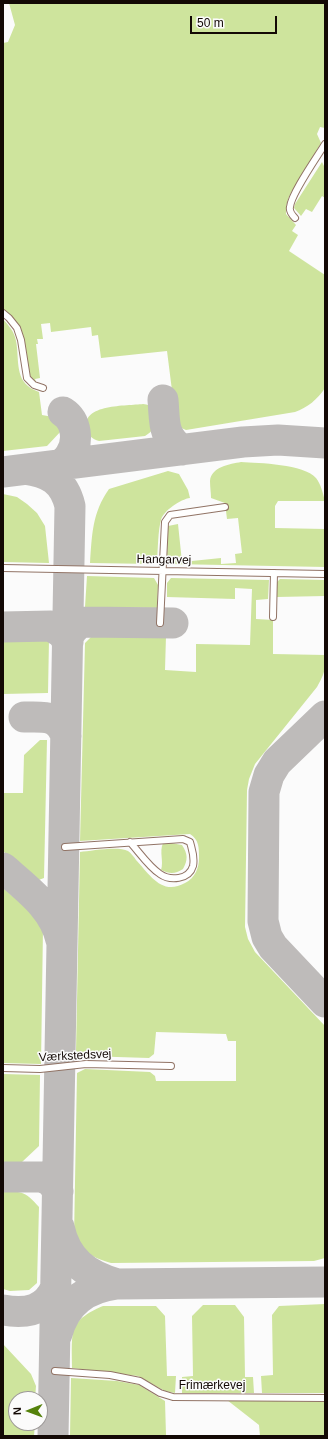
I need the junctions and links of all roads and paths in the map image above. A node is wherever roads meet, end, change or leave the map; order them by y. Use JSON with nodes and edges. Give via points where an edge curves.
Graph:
{"nodes":[{"id":1,"x":325,"y":144,"type":"edge"},
{"id":2,"x":295,"y":218,"type":"dead end"},
{"id":3,"x":3,"y":313,"type":"edge"},
{"id":4,"x":42,"y":388,"type":"dead end"},
{"id":5,"x":224,"y":507,"type":"dead end"},
{"id":6,"x":3,"y":568,"type":"edge"},
{"id":7,"x":162,"y":571,"type":"junction"},
{"id":8,"x":274,"y":573,"type":"junction"},
{"id":9,"x":325,"y":574,"type":"edge"},
{"id":10,"x":273,"y":617,"type":"dead end"},
{"id":11,"x":160,"y":622,"type":"dead end"},
{"id":12,"x":130,"y":842,"type":"junction"},
{"id":13,"x":65,"y":847,"type":"dead end"},
{"id":14,"x":171,"y":1066,"type":"dead end"},
{"id":15,"x":3,"y":1068,"type":"edge"},
{"id":16,"x":55,"y":1371,"type":"dead end"},
{"id":17,"x":325,"y":1398,"type":"edge"}],
"edges":[{"from":1,"to":2,"type":"lane","via":[[294,194],[290,207]]},
{"from":3,"to":4,"type":"lane","via":[[17,328],[27,378]]},
{"from":5,"to":7,"type":"lane","via":[[170,515],[165,522]]},
{"from":6,"to":7,"type":"lane","name":"Hangarvej"},
{"from":7,"to":8,"type":"lane","name":"Hangarvej"},
{"from":7,"to":11,"type":"lane"},
{"from":8,"to":9,"type":"lane","name":"Hangarvej"},
{"from":8,"to":10,"type":"lane"},
{"from":12,"to":12,"type":"lane","via":[[183,838],[190,842],[194,854],[193,867],[178,879],[167,878],[158,873]]},
{"from":12,"to":13,"type":"lane"},
{"from":14,"to":15,"type":"lane","name":"Værkstedsvej","via":[[86,1064],[40,1069]]},
{"from":16,"to":17,"type":"lane","name":"Frimærkevej","via":[[110,1375],[140,1381],[160,1393],[173,1397]]}]}
